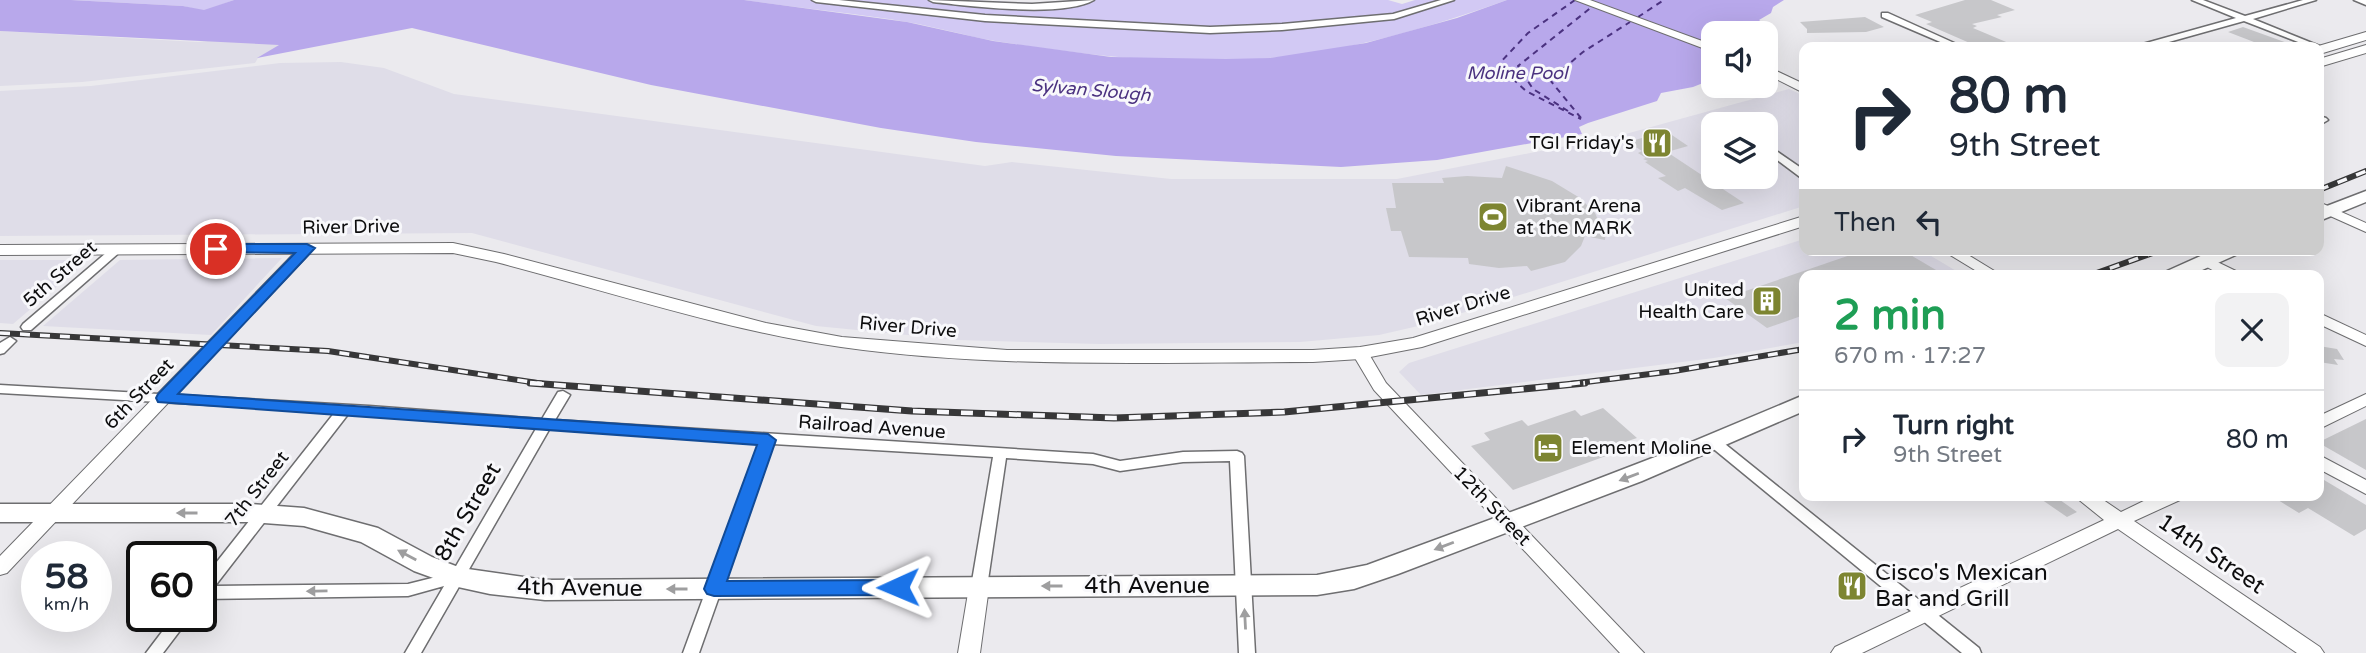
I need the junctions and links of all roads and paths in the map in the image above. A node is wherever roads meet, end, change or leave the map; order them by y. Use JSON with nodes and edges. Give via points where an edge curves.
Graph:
{"nodes":[{"id":1,"x":816,"y":0,"type":"edge"},
{"id":2,"x":933,"y":0,"type":"edge"},
{"id":3,"x":1090,"y":0,"type":"edge"},
{"id":4,"x":1450,"y":0,"type":"edge"},
{"id":5,"x":1580,"y":0,"type":"edge"},
{"id":6,"x":2196,"y":0,"type":"edge"},
{"id":7,"x":2312,"y":0,"type":"edge"},
{"id":8,"x":2358,"y":0,"type":"edge"},
{"id":9,"x":2366,"y":3,"type":"edge"},
{"id":10,"x":1070,"y":4,"type":"junction"},
{"id":11,"x":1885,"y":15,"type":"dead end"},
{"id":12,"x":2243,"y":19,"type":"junction"},
{"id":13,"x":1051,"y":22,"type":"junction"},
{"id":14,"x":2366,"y":36,"type":"edge"},
{"id":15,"x":1947,"y":42,"type":"edge"},
{"id":16,"x":2160,"y":42,"type":"edge"},
{"id":17,"x":2303,"y":42,"type":"edge"},
{"id":18,"x":1701,"y":45,"type":"edge"},
{"id":19,"x":2324,"y":48,"type":"edge"},
{"id":20,"x":2366,"y":49,"type":"edge"},
{"id":21,"x":2324,"y":50,"type":"edge"},
{"id":22,"x":2343,"y":56,"type":"junction"},
{"id":23,"x":2324,"y":62,"type":"edge"},
{"id":24,"x":2366,"y":64,"type":"edge"},
{"id":25,"x":1778,"y":71,"type":"edge"},
{"id":26,"x":1778,"y":75,"type":"edge"},
{"id":27,"x":1799,"y":76,"type":"edge"},
{"id":28,"x":1799,"y":86,"type":"edge"},
{"id":29,"x":1799,"y":164,"type":"edge"},
{"id":30,"x":1799,"y":171,"type":"edge"},
{"id":31,"x":2366,"y":196,"type":"edge"},
{"id":32,"x":2324,"y":210,"type":"edge"},
{"id":33,"x":2324,"y":212,"type":"edge"},
{"id":34,"x":1799,"y":224,"type":"edge"},
{"id":35,"x":2366,"y":228,"type":"edge"},
{"id":36,"x":307,"y":248,"type":"junction"},
{"id":37,"x":117,"y":249,"type":"junction"},
{"id":38,"x":0,"y":250,"type":"edge"},
{"id":39,"x":1960,"y":256,"type":"edge"},
{"id":40,"x":2217,"y":256,"type":"edge"},
{"id":41,"x":2205,"y":261,"type":"junction"},
{"id":42,"x":1985,"y":270,"type":"edge"},
{"id":43,"x":2185,"y":270,"type":"edge"},
{"id":44,"x":2223,"y":270,"type":"edge"},
{"id":45,"x":2324,"y":320,"type":"edge"},
{"id":46,"x":27,"y":327,"type":"dead end"},
{"id":47,"x":2366,"y":341,"type":"edge"},
{"id":48,"x":1360,"y":353,"type":"junction"},
{"id":49,"x":0,"y":389,"type":"edge"},
{"id":50,"x":563,"y":395,"type":"dead end"},
{"id":51,"x":164,"y":398,"type":"junction"},
{"id":52,"x":2366,"y":399,"type":"edge"},
{"id":53,"x":1799,"y":404,"type":"edge"},
{"id":54,"x":345,"y":409,"type":"junction"},
{"id":55,"x":2324,"y":420,"type":"edge"},
{"id":56,"x":545,"y":425,"type":"junction"},
{"id":57,"x":768,"y":440,"type":"junction"},
{"id":58,"x":1715,"y":443,"type":"junction"},
{"id":59,"x":1000,"y":455,"type":"junction"},
{"id":60,"x":1237,"y":456,"type":"joint"},
{"id":61,"x":2324,"y":464,"type":"edge"},
{"id":62,"x":2366,"y":488,"type":"edge"},
{"id":63,"x":2091,"y":501,"type":"edge"},
{"id":64,"x":2161,"y":501,"type":"edge"},
{"id":65,"x":0,"y":513,"type":"edge"},
{"id":66,"x":52,"y":513,"type":"junction"},
{"id":67,"x":265,"y":513,"type":"junction"},
{"id":68,"x":2120,"y":521,"type":"junction"},
{"id":69,"x":1508,"y":523,"type":"junction"},
{"id":70,"x":0,"y":568,"type":"edge"},
{"id":71,"x":217,"y":573,"type":"edge"},
{"id":72,"x":457,"y":577,"type":"junction"},
{"id":73,"x":1243,"y":585,"type":"junction"},
{"id":74,"x":979,"y":587,"type":"junction"},
{"id":75,"x":714,"y":589,"type":"junction"},
{"id":76,"x":217,"y":592,"type":"edge"},
{"id":77,"x":1925,"y":614,"type":"junction"},
{"id":78,"x":170,"y":632,"type":"edge"},
{"id":79,"x":154,"y":653,"type":"edge"},
{"id":80,"x":413,"y":653,"type":"edge"},
{"id":81,"x":691,"y":653,"type":"edge"},
{"id":82,"x":969,"y":653,"type":"edge"},
{"id":83,"x":1247,"y":653,"type":"edge"},
{"id":84,"x":1633,"y":653,"type":"edge"},
{"id":85,"x":1842,"y":653,"type":"edge"},
{"id":86,"x":1973,"y":653,"type":"edge"},
{"id":87,"x":2313,"y":653,"type":"edge"}],
"edges":[{"from":1,"to":13,"type":"street"},
{"from":2,"to":10,"type":"street"},
{"from":3,"to":10,"type":"street"},
{"from":4,"to":13,"type":"street","via":[[1394,16],[1255,29]]},
{"from":5,"to":18,"type":"street"},
{"from":6,"to":12,"type":"street"},
{"from":7,"to":12,"type":"street"},
{"from":8,"to":9,"type":"street"},
{"from":10,"to":13,"type":"street"},
{"from":11,"to":15,"type":"street"},
{"from":12,"to":16,"type":"street"},
{"from":12,"to":17,"type":"street"},
{"from":14,"to":19,"type":"main road"},
{"from":20,"to":22,"type":"main road"},
{"from":21,"to":22,"type":"main road"},
{"from":22,"to":23,"type":"main road"},
{"from":22,"to":24,"type":"main road"},
{"from":25,"to":27,"type":"street"},
{"from":26,"to":28,"type":"street"},
{"from":29,"to":30,"type":"street","via":[[1772,151]]},
{"from":31,"to":32,"type":"main road"},
{"from":33,"to":35,"type":"street"},
{"from":34,"to":48,"type":"main road","name":"River Drive","via":[[1427,340]]},
{"from":36,"to":37,"type":"main road","name":"River Drive"},
{"from":36,"to":48,"type":"main road","name":"River Drive","via":[[428,247],[477,252],[783,333],[868,345],[1054,356]]},
{"from":36,"to":51,"type":"street","name":"6th Street"},
{"from":37,"to":38,"type":"main road","name":"River Drive"},
{"from":37,"to":46,"type":"street","name":"5th Street"},
{"from":39,"to":42,"type":"street"},
{"from":40,"to":41,"type":"main road"},
{"from":41,"to":43,"type":"main road"},
{"from":41,"to":44,"type":"street"},
{"from":45,"to":47,"type":"street"},
{"from":48,"to":69,"type":"street","name":"12th Street","via":[[1380,387]]},
{"from":49,"to":51,"type":"street","name":"Railroad Avenue"},
{"from":50,"to":56,"type":"street","name":"8th Street"},
{"from":51,"to":54,"type":"street","name":"Railroad Avenue"},
{"from":51,"to":66,"type":"street","name":"6th Street"},
{"from":52,"to":55,"type":"street"},
{"from":53,"to":58,"type":"main road","name":"4th Avenue"},
{"from":54,"to":56,"type":"street","name":"Railroad Avenue"},
{"from":54,"to":67,"type":"street","name":"7th Street"},
{"from":56,"to":57,"type":"street","name":"Railroad Avenue"},
{"from":56,"to":72,"type":"street","name":"8th Street"},
{"from":57,"to":59,"type":"street","name":"Railroad Avenue"},
{"from":57,"to":75,"type":"street"},
{"from":58,"to":69,"type":"main road","name":"4th Avenue","one_way":true},
{"from":58,"to":77,"type":"street"},
{"from":59,"to":60,"type":"street","name":"Railroad Avenue","via":[[1093,459],[1120,466],[1183,457]]},
{"from":59,"to":74,"type":"street"},
{"from":60,"to":73,"type":"street"},
{"from":61,"to":62,"type":"street"},
{"from":63,"to":68,"type":"street","name":"14th Street"},
{"from":64,"to":68,"type":"street"},
{"from":65,"to":66,"type":"main road","name":"4th Avenue"},
{"from":67,"to":66,"type":"main road","name":"4th Avenue","one_way":true},
{"from":66,"to":70,"type":"street","name":"6th Street"},
{"from":67,"to":71,"type":"street","name":"7th Street"},
{"from":72,"to":67,"type":"main road","name":"4th Avenue","one_way":true,"via":[[349,528]]},
{"from":68,"to":77,"type":"street"},
{"from":68,"to":87,"type":"street","name":"14th Street"},
{"from":69,"to":73,"type":"main road","name":"4th Avenue","one_way":true,"via":[[1346,581]]},
{"from":69,"to":84,"type":"street","name":"12th Street"},
{"from":75,"to":72,"type":"main road","name":"4th Avenue","one_way":true,"via":[[545,590]]},
{"from":72,"to":76,"type":"street","name":"4th Avenue","one_way":true,"via":[[408,590]]},
{"from":72,"to":80,"type":"street","name":"8th Street"},
{"from":73,"to":74,"type":"main road","name":"4th Avenue","one_way":true},
{"from":83,"to":73,"type":"street","one_way":true},
{"from":74,"to":75,"type":"main road","name":"4th Avenue"},
{"from":74,"to":82,"type":"street"},
{"from":75,"to":81,"type":"street"},
{"from":77,"to":85,"type":"street"},
{"from":77,"to":86,"type":"street"},
{"from":78,"to":79,"type":"street"}]}
